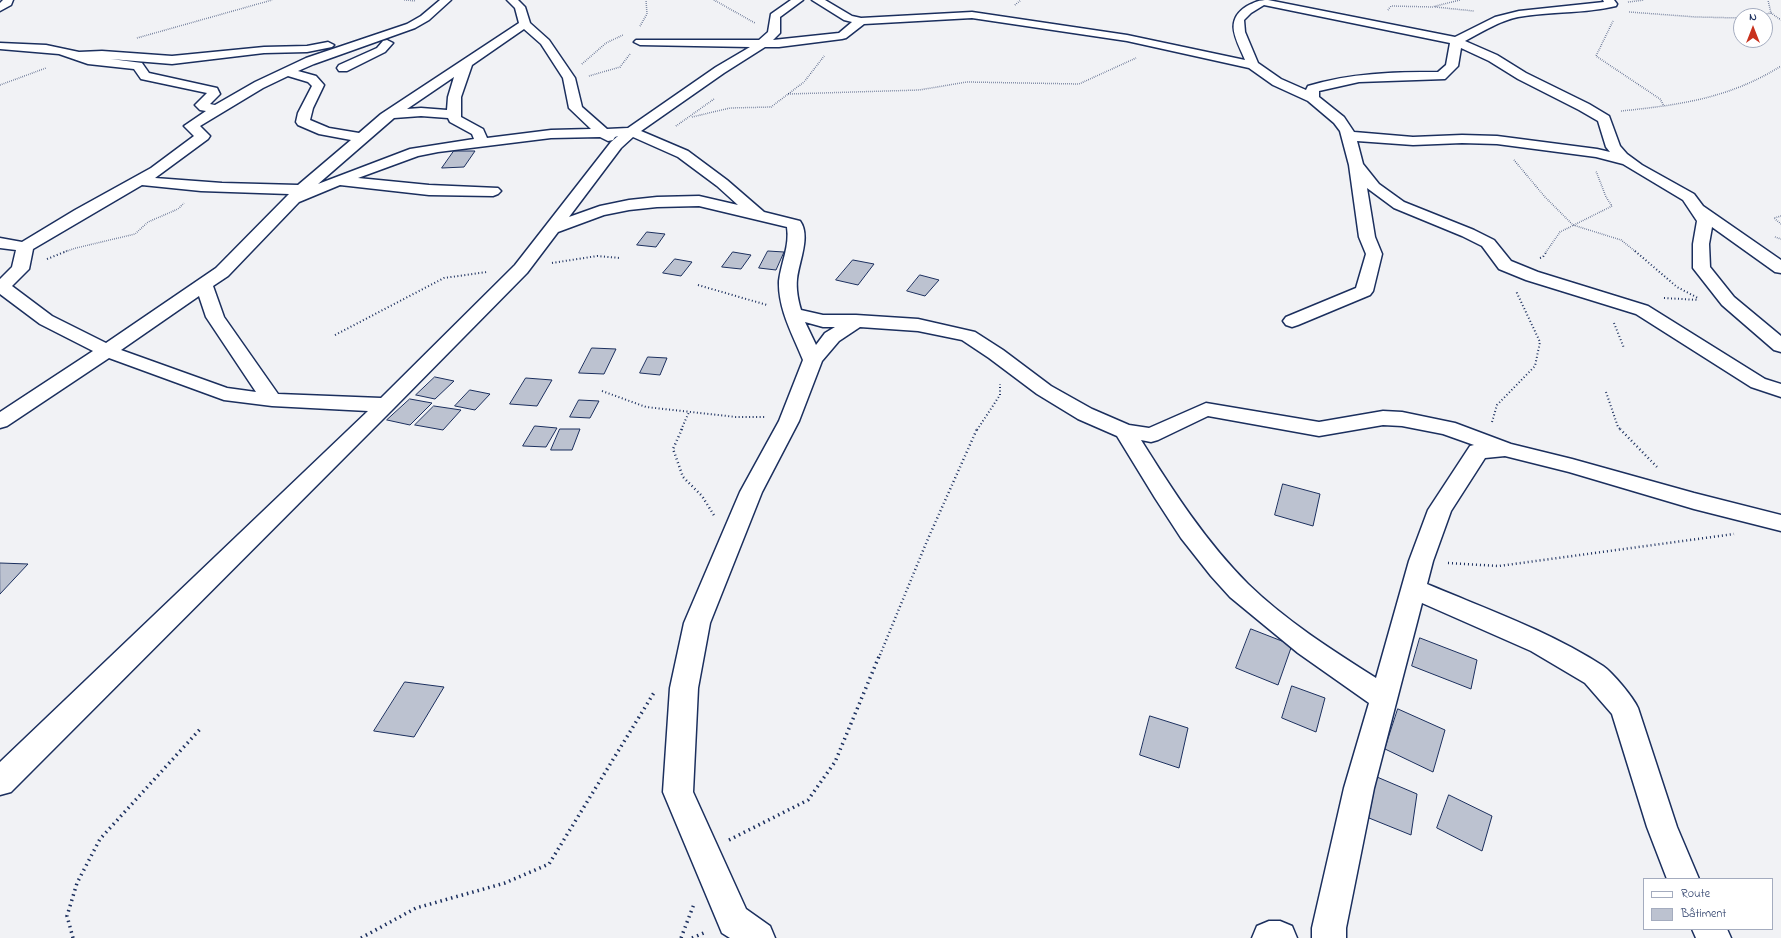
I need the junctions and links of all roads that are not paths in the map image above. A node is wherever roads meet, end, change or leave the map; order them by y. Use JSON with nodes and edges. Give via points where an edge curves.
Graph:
{"nodes":[{"id":1,"x":8,"y":0,"type":"edge"},
{"id":2,"x":446,"y":0,"type":"edge"},
{"id":3,"x":512,"y":0,"type":"edge"},
{"id":4,"x":798,"y":0,"type":"edge"},
{"id":5,"x":817,"y":0,"type":"edge"},
{"id":6,"x":1259,"y":1,"type":"edge"},
{"id":7,"x":1612,"y":5,"type":"edge"},
{"id":8,"x":0,"y":8,"type":"edge"},
{"id":9,"x":861,"y":21,"type":"junction"},
{"id":10,"x":525,"y":24,"type":"junction"},
{"id":11,"x":398,"y":30,"type":"junction"},
{"id":12,"x":1456,"y":41,"type":"junction"},
{"id":13,"x":640,"y":42,"type":"road end"},
{"id":14,"x":761,"y":45,"type":"junction"},
{"id":15,"x":0,"y":46,"type":"edge"},
{"id":16,"x":81,"y":55,"type":"junction"},
{"id":17,"x":467,"y":63,"type":"junction"},
{"id":18,"x":1253,"y":66,"type":"junction"},
{"id":19,"x":342,"y":68,"type":"dead end"},
{"id":20,"x":287,"y":72,"type":"junction"},
{"id":21,"x":1313,"y":98,"type":"junction"},
{"id":22,"x":217,"y":109,"type":"junction"},
{"id":23,"x":391,"y":114,"type":"junction"},
{"id":24,"x":454,"y":115,"type":"junction"},
{"id":25,"x":632,"y":132,"type":"junction"},
{"id":26,"x":1349,"y":136,"type":"junction"},
{"id":27,"x":362,"y":138,"type":"junction"},
{"id":28,"x":610,"y":138,"type":"junction"},
{"id":29,"x":482,"y":142,"type":"junction"},
{"id":30,"x":1628,"y":161,"type":"junction"},
{"id":31,"x":1356,"y":164,"type":"junction"},
{"id":32,"x":141,"y":180,"type":"junction"},
{"id":33,"x":337,"y":182,"type":"junction"},
{"id":34,"x":493,"y":191,"type":"dead end"},
{"id":35,"x":297,"y":194,"type":"junction"},
{"id":36,"x":1697,"y":209,"type":"junction"},
{"id":37,"x":758,"y":215,"type":"junction"},
{"id":38,"x":551,"y":230,"type":"junction"},
{"id":39,"x":0,"y":242,"type":"edge"},
{"id":40,"x":25,"y":247,"type":"junction"},
{"id":41,"x":1781,"y":268,"type":"edge"},
{"id":42,"x":204,"y":285,"type":"junction"},
{"id":43,"x":1,"y":288,"type":"edge"},
{"id":44,"x":793,"y":313,"type":"junction"},
{"id":45,"x":856,"y":321,"type":"junction"},
{"id":46,"x":1292,"y":321,"type":"dead end"},
{"id":47,"x":1781,"y":346,"type":"edge"},
{"id":48,"x":108,"y":351,"type":"junction"},
{"id":49,"x":813,"y":360,"type":"junction"},
{"id":50,"x":1781,"y":391,"type":"edge"},
{"id":51,"x":272,"y":400,"type":"junction"},
{"id":52,"x":386,"y":405,"type":"junction"},
{"id":53,"x":0,"y":421,"type":"edge"},
{"id":54,"x":1125,"y":431,"type":"junction"},
{"id":55,"x":1496,"y":446,"type":"junction"},
{"id":56,"x":1781,"y":523,"type":"edge"},
{"id":57,"x":1414,"y":589,"type":"junction"},
{"id":58,"x":1384,"y":698,"type":"junction"},
{"id":59,"x":0,"y":782,"type":"edge"},
{"id":60,"x":1683,"y":878,"type":"edge"},
{"id":61,"x":758,"y":938,"type":"edge"},
{"id":62,"x":1269,"y":938,"type":"edge"},
{"id":63,"x":1280,"y":938,"type":"edge"},
{"id":64,"x":1329,"y":938,"type":"edge"}],
"edges":[{"from":1,"to":8,"type":"street"},
{"from":2,"to":11,"type":"street","via":[[425,18]]},
{"from":3,"to":10,"type":"street","via":[[520,7]]},
{"from":4,"to":14,"type":"street","via":[[775,16],[774,33]]},
{"from":5,"to":9,"type":"street","via":[[848,18]]},
{"from":6,"to":12,"type":"street"},
{"from":6,"to":18,"type":"street","via":[[1239,20],[1240,32]]},
{"from":7,"to":12,"type":"street","via":[[1506,17]]},
{"from":9,"to":14,"type":"street","via":[[842,36]]},
{"from":9,"to":18,"type":"street","via":[[972,15],[1127,38]]},
{"from":10,"to":17,"type":"street"},
{"from":10,"to":28,"type":"street","via":[[545,42],[569,79],[576,108]]},
{"from":11,"to":16,"type":"street","via":[[307,49],[264,50],[172,60]]},
{"from":11,"to":19,"type":"street","via":[[381,50]]},
{"from":11,"to":20,"type":"street","via":[[310,61]]},
{"from":12,"to":21,"type":"street","via":[[1452,66],[1441,76],[1364,78],[1329,82],[1312,89]]},
{"from":12,"to":30,"type":"street","via":[[1493,58],[1604,119],[1613,147]]},
{"from":13,"to":14,"type":"street"},
{"from":14,"to":25,"type":"street","via":[[720,70]]},
{"from":15,"to":16,"type":"street"},
{"from":16,"to":22,"type":"street","via":[[88,60],[138,66],[145,76],[213,91],[214,94],[202,105]]},
{"from":17,"to":23,"type":"street"},
{"from":17,"to":24,"type":"street","via":[[456,84],[452,107]]},
{"from":18,"to":21,"type":"street","via":[[1276,82]]},
{"from":20,"to":22,"type":"street"},
{"from":20,"to":27,"type":"street","via":[[312,79],[318,86],[302,122],[335,134]]},
{"from":21,"to":26,"type":"street","via":[[1339,120]]},
{"from":22,"to":32,"type":"street","via":[[191,126],[203,136],[163,167]]},
{"from":23,"to":24,"type":"street","via":[[421,112]]},
{"from":23,"to":27,"type":"street"},
{"from":24,"to":29,"type":"street","via":[[455,119],[478,132]]},
{"from":25,"to":28,"type":"street"},
{"from":25,"to":37,"type":"street","via":[[683,154],[722,183]]},
{"from":26,"to":30,"type":"street","via":[[1414,141],[1462,138],[1497,140],[1596,153]]},
{"from":26,"to":31,"type":"street"},
{"from":27,"to":35,"type":"street"},
{"from":28,"to":29,"type":"street","via":[[551,134]]},
{"from":28,"to":38,"type":"street"},
{"from":29,"to":33,"type":"street","via":[[415,152]]},
{"from":30,"to":36,"type":"street","via":[[1689,197]]},
{"from":31,"to":46,"type":"street","via":[[1367,237],[1374,254],[1364,291]]},
{"from":31,"to":50,"type":"street","via":[[1374,186],[1399,205],[1488,243],[1504,265],[1642,310],[1758,383]]},
{"from":32,"to":35,"type":"street","via":[[176,186]]},
{"from":32,"to":40,"type":"street"},
{"from":33,"to":34,"type":"street","via":[[429,190]]},
{"from":33,"to":35,"type":"street"},
{"from":35,"to":42,"type":"street","via":[[222,272]]},
{"from":36,"to":41,"type":"street"},
{"from":36,"to":47,"type":"street","via":[[1705,221],[1701,244],[1702,268],[1728,301]]},
{"from":37,"to":38,"type":"street","via":[[699,201],[657,202],[600,211]]},
{"from":37,"to":44,"type":"street","via":[[794,224],[797,234],[788,287]]},
{"from":38,"to":52,"type":"street","via":[[521,269]]},
{"from":39,"to":40,"type":"street"},
{"from":40,"to":43,"type":"street","via":[[20,269]]},
{"from":42,"to":48,"type":"street"},
{"from":42,"to":51,"type":"street","via":[[214,318]]},
{"from":43,"to":48,"type":"street","via":[[46,320]]},
{"from":44,"to":45,"type":"street","via":[[823,321]]},
{"from":44,"to":49,"type":"street"},
{"from":45,"to":49,"type":"street","via":[[832,337]]},
{"from":45,"to":54,"type":"street","via":[[918,325],[968,336],[1044,390],[1085,414]]},
{"from":48,"to":51,"type":"street","via":[[224,394]]},
{"from":48,"to":53,"type":"street"},
{"from":49,"to":61,"type":"street","via":[[792,413],[751,492],[697,623],[684,688],[678,792],[734,921]]},
{"from":51,"to":52,"type":"street"},
{"from":52,"to":59,"type":"street"},
{"from":54,"to":55,"type":"street","via":[[1151,435],[1206,410],[1319,429],[1383,418],[1402,419],[1448,428]]},
{"from":54,"to":58,"type":"street","via":[[1197,542],[1236,588],[1328,662]]},
{"from":55,"to":56,"type":"street"},
{"from":55,"to":57,"type":"street","via":[[1478,451],[1440,510],[1421,561]]},
{"from":57,"to":58,"type":"street"},
{"from":57,"to":60,"type":"street","via":[[1540,644],[1595,675],[1624,708],[1662,827]]},
{"from":58,"to":64,"type":"street","via":[[1359,788]]},
{"from":62,"to":63,"type":"street"}]}
